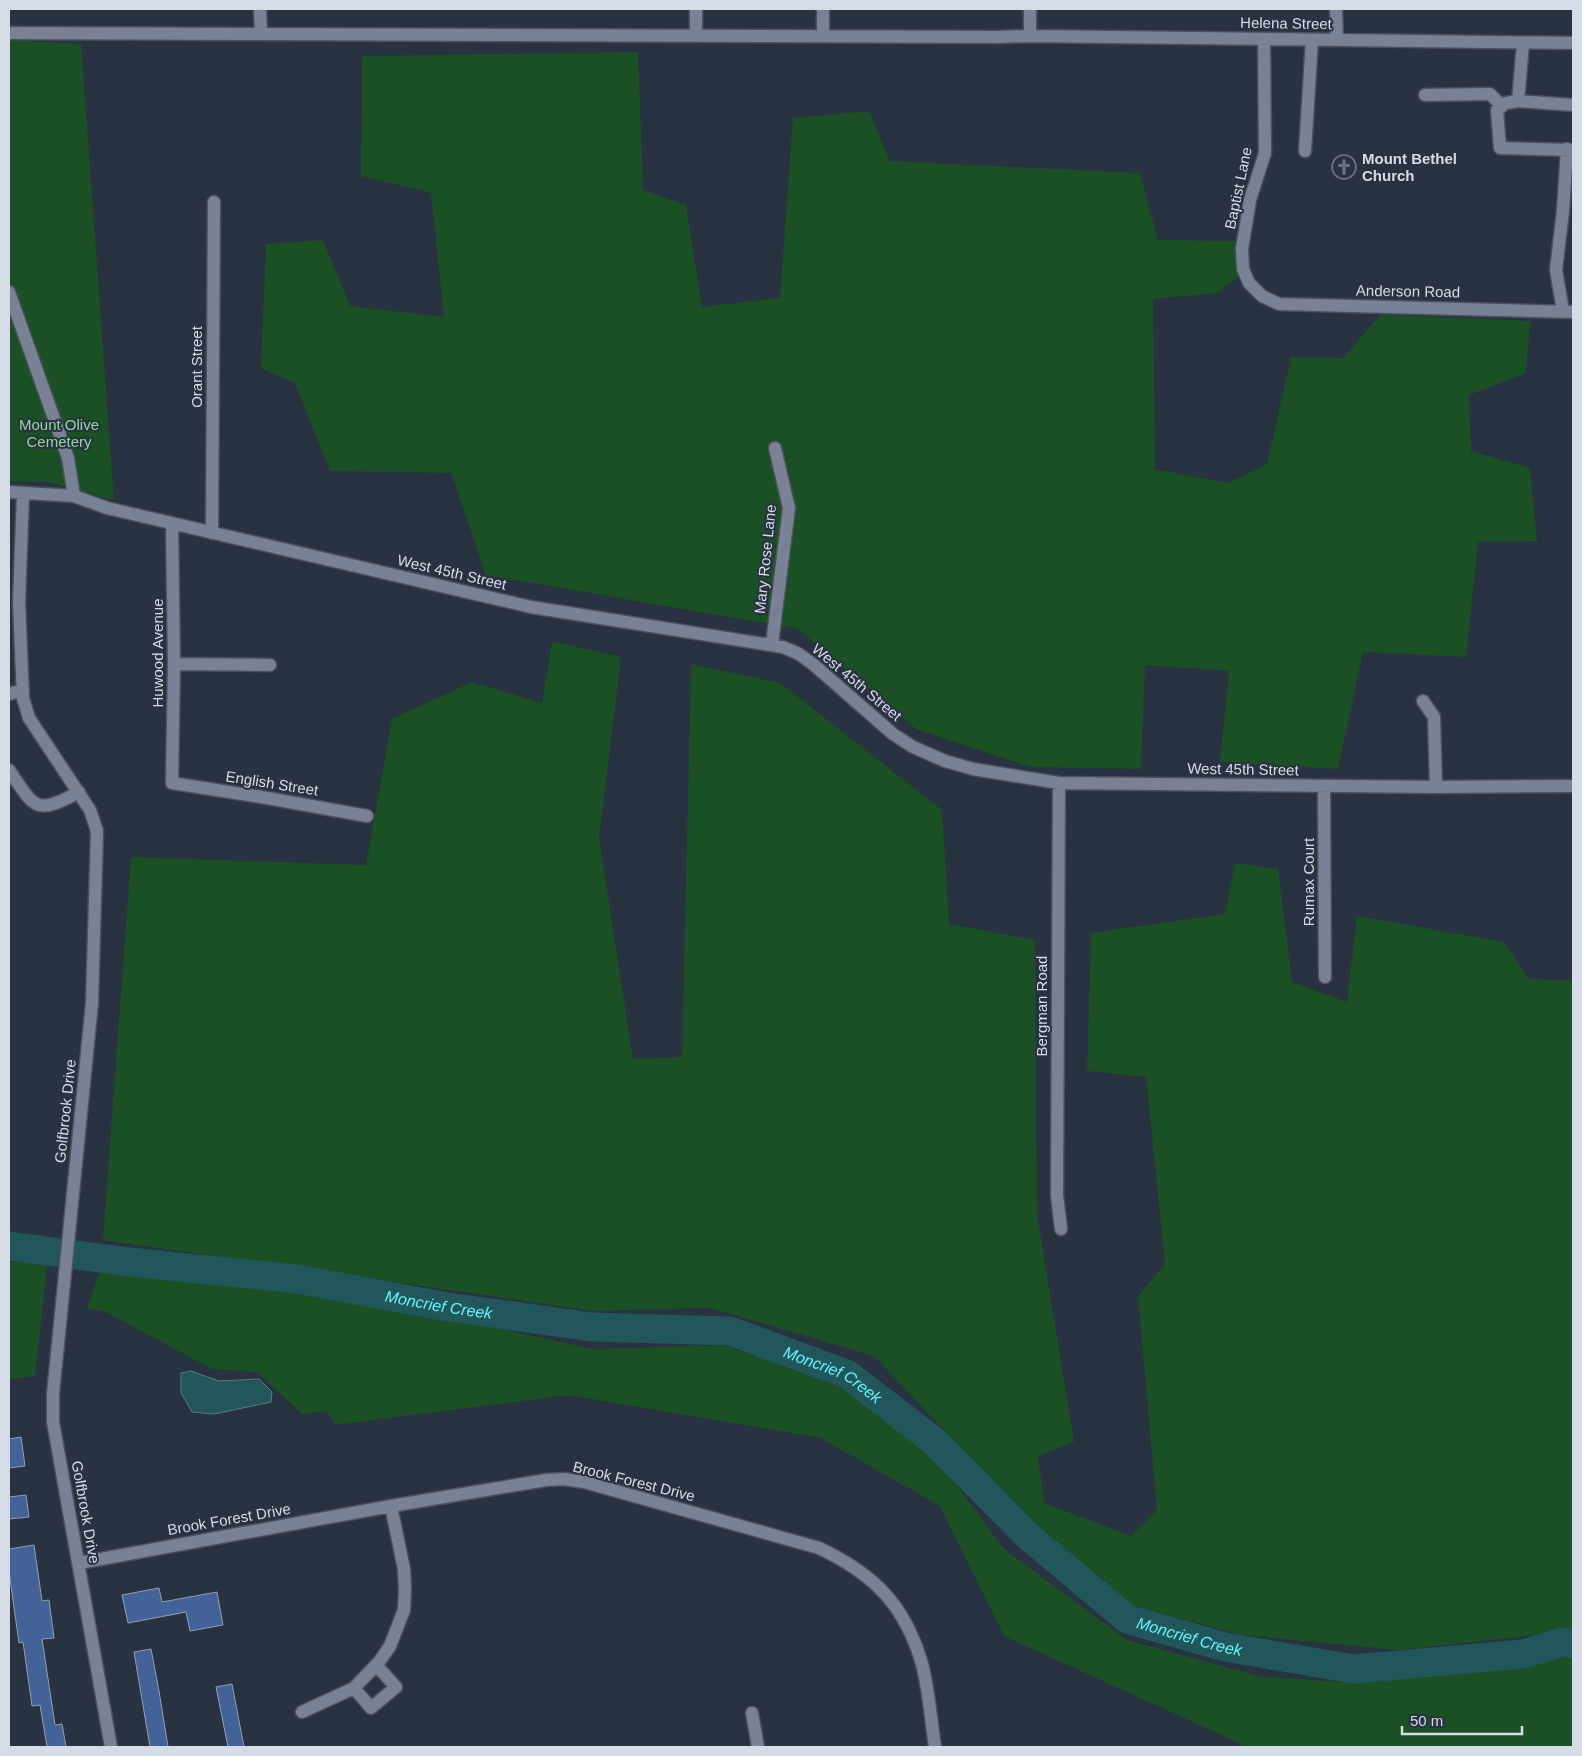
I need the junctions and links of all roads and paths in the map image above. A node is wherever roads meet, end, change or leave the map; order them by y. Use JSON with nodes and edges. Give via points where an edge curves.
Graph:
{"nodes":[{"id":1,"x":260,"y":9,"type":"edge"},
{"id":2,"x":696,"y":9,"type":"edge"},
{"id":3,"x":823,"y":9,"type":"edge"},
{"id":4,"x":1030,"y":9,"type":"edge"},
{"id":5,"x":1336,"y":9,"type":"edge"},
{"id":6,"x":9,"y":32,"type":"edge"},
{"id":7,"x":261,"y":33,"type":"junction"},
{"id":8,"x":696,"y":36,"type":"junction"},
{"id":9,"x":823,"y":36,"type":"junction"},
{"id":10,"x":1030,"y":36,"type":"junction"},
{"id":11,"x":1264,"y":39,"type":"junction"},
{"id":12,"x":1312,"y":40,"type":"junction"},
{"id":13,"x":1337,"y":40,"type":"junction"},
{"id":14,"x":1523,"y":42,"type":"junction"},
{"id":15,"x":1573,"y":43,"type":"edge"},
{"id":16,"x":1425,"y":95,"type":"dead end"},
{"id":17,"x":1518,"y":101,"type":"junction"},
{"id":18,"x":1502,"y":106,"type":"junction"},
{"id":19,"x":1573,"y":106,"type":"edge"},
{"id":20,"x":1570,"y":149,"type":"edge"},
{"id":21,"x":1305,"y":151,"type":"dead end"},
{"id":22,"x":214,"y":202,"type":"dead end"},
{"id":23,"x":1249,"y":283,"type":"joint"},
{"id":24,"x":9,"y":292,"type":"edge"},
{"id":25,"x":1568,"y":311,"type":"edge"},
{"id":26,"x":775,"y":448,"type":"dead end"},
{"id":27,"x":9,"y":492,"type":"edge"},
{"id":28,"x":23,"y":494,"type":"junction"},
{"id":29,"x":74,"y":496,"type":"junction"},
{"id":30,"x":172,"y":523,"type":"junction"},
{"id":31,"x":212,"y":532,"type":"junction"},
{"id":32,"x":772,"y":644,"type":"junction"},
{"id":33,"x":174,"y":664,"type":"junction"},
{"id":34,"x":270,"y":665,"type":"dead end"},
{"id":35,"x":23,"y":690,"type":"junction"},
{"id":36,"x":9,"y":694,"type":"edge"},
{"id":37,"x":1423,"y":701,"type":"dead end"},
{"id":38,"x":9,"y":770,"type":"edge"},
{"id":39,"x":1058,"y":783,"type":"junction"},
{"id":40,"x":172,"y":784,"type":"joint"},
{"id":41,"x":1324,"y":786,"type":"junction"},
{"id":42,"x":1573,"y":786,"type":"edge"},
{"id":43,"x":1436,"y":787,"type":"junction"},
{"id":44,"x":79,"y":792,"type":"junction"},
{"id":45,"x":367,"y":816,"type":"dead end"},
{"id":46,"x":1325,"y":977,"type":"dead end"},
{"id":47,"x":1061,"y":1229,"type":"dead end"},
{"id":48,"x":391,"y":1506,"type":"junction"},
{"id":49,"x":79,"y":1563,"type":"junction"},
{"id":50,"x":376,"y":1665,"type":"junction"},
{"id":51,"x":354,"y":1688,"type":"junction"},
{"id":52,"x":302,"y":1712,"type":"dead end"},
{"id":53,"x":752,"y":1713,"type":"dead end"},
{"id":54,"x":111,"y":1747,"type":"edge"},
{"id":55,"x":758,"y":1747,"type":"edge"},
{"id":56,"x":935,"y":1747,"type":"edge"}],
"edges":[{"from":1,"to":7,"type":"street"},
{"from":2,"to":8,"type":"street"},
{"from":3,"to":9,"type":"street"},
{"from":4,"to":10,"type":"street"},
{"from":5,"to":13,"type":"street"},
{"from":6,"to":7,"type":"street","name":"Helena Street"},
{"from":7,"to":8,"type":"street","name":"Helena Street"},
{"from":8,"to":9,"type":"street","name":"Helena Street"},
{"from":9,"to":10,"type":"street","name":"Helena Street"},
{"from":10,"to":11,"type":"street","name":"Helena Street"},
{"from":11,"to":12,"type":"street","name":"Helena Street"},
{"from":11,"to":23,"type":"street","name":"Baptist Lane","via":[[1265,153],[1250,200],[1242,249],[1243,269]]},
{"from":12,"to":13,"type":"street","name":"Helena Street"},
{"from":12,"to":21,"type":"street"},
{"from":13,"to":14,"type":"street","name":"Helena Street"},
{"from":14,"to":15,"type":"street","name":"Helena Street"},
{"from":14,"to":17,"type":"street"},
{"from":16,"to":18,"type":"street","via":[[1490,94]]},
{"from":17,"to":18,"type":"street"},
{"from":17,"to":19,"type":"street"},
{"from":18,"to":20,"type":"street","via":[[1497,110],[1500,148]]},
{"from":20,"to":25,"type":"street","via":[[1556,270]]},
{"from":22,"to":31,"type":"street","name":"Orant Street"},
{"from":23,"to":25,"type":"street","name":"Anderson Road","via":[[1262,296],[1280,304]]},
{"from":24,"to":29,"type":"street","via":[[68,458]]},
{"from":26,"to":32,"type":"street","name":"Mary Rose Lane","via":[[790,508]]},
{"from":27,"to":28,"type":"street","name":"West 45th Street"},
{"from":28,"to":29,"type":"street","name":"West 45th Street"},
{"from":28,"to":35,"type":"street","name":"Golfbrook Drive","via":[[19,602]]},
{"from":29,"to":30,"type":"street","name":"West 45th Street","via":[[107,508]]},
{"from":30,"to":31,"type":"street","name":"West 45th Street"},
{"from":30,"to":33,"type":"street","name":"Huwood Avenue"},
{"from":31,"to":32,"type":"street","name":"West 45th Street","via":[[531,607]]},
{"from":32,"to":39,"type":"street","name":"West 45th Street","via":[[799,654],[893,734],[913,747],[973,770]]},
{"from":33,"to":34,"type":"street"},
{"from":33,"to":40,"type":"street","name":"Huwood Avenue"},
{"from":35,"to":36,"type":"street"},
{"from":35,"to":44,"type":"street","name":"Golfbrook Drive","via":[[29,718]]},
{"from":37,"to":43,"type":"street","via":[[1434,717]]},
{"from":38,"to":44,"type":"street","via":[[30,801],[42,806],[50,806]]},
{"from":39,"to":41,"type":"street","name":"West 45th Street"},
{"from":39,"to":47,"type":"street","name":"Bergman Road","via":[[1056,1195]]},
{"from":40,"to":45,"type":"street","name":"English Street"},
{"from":41,"to":43,"type":"street","name":"West 45th Street"},
{"from":41,"to":46,"type":"street","name":"Rumax Court"},
{"from":42,"to":43,"type":"street","name":"West 45th Street"},
{"from":44,"to":49,"type":"street","name":"Golfbrook Drive","via":[[97,831],[92,1004],[53,1394],[53,1422]]},
{"from":48,"to":49,"type":"street","name":"Brook Forest Drive"},
{"from":48,"to":50,"type":"street","via":[[406,1590],[404,1610],[390,1646]]},
{"from":48,"to":56,"type":"street","name":"Brook Forest Drive","via":[[564,1479],[819,1548],[865,1574],[898,1610],[912,1635],[922,1666]]},
{"from":49,"to":54,"type":"street","name":"Golfbrook Drive"},
{"from":50,"to":51,"type":"street"},
{"from":50,"to":51,"type":"street","via":[[396,1688],[371,1708]]},
{"from":51,"to":52,"type":"street"},
{"from":53,"to":55,"type":"street"}]}
